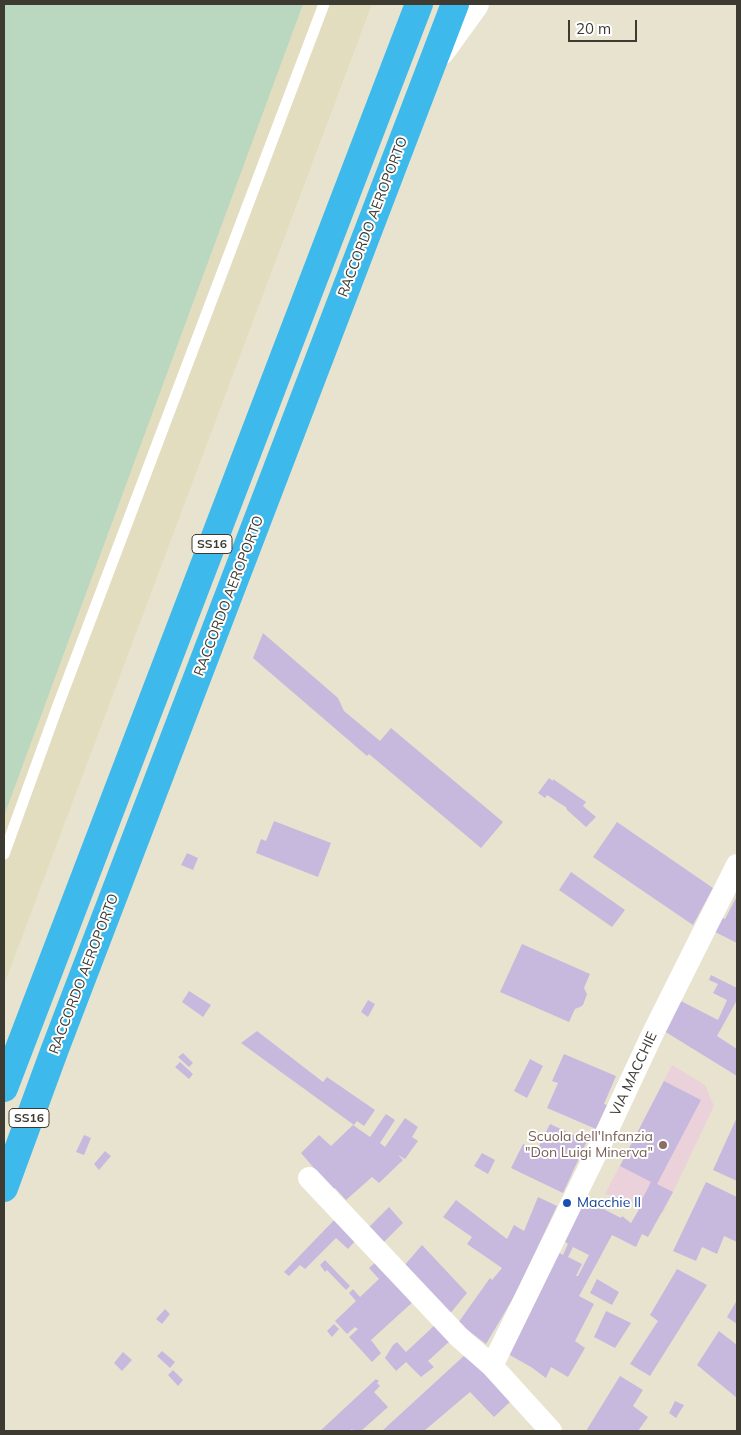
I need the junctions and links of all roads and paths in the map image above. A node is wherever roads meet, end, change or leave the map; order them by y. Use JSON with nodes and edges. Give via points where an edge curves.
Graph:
{"nodes":[{"id":1,"x":324,"y":4,"type":"edge"},
{"id":2,"x":419,"y":4,"type":"edge"},
{"id":3,"x":455,"y":4,"type":"edge"},
{"id":4,"x":475,"y":4,"type":"edge"},
{"id":5,"x":434,"y":60,"type":"junction"},
{"id":6,"x":4,"y":854,"type":"edge"},
{"id":7,"x":737,"y":866,"type":"edge"},
{"id":8,"x":4,"y":1088,"type":"edge"},
{"id":9,"x":309,"y":1178,"type":"dead end"},
{"id":10,"x":4,"y":1188,"type":"edge"},
{"id":11,"x":492,"y":1366,"type":"junction"},
{"id":12,"x":551,"y":1431,"type":"edge"}],
"edges":[{"from":1,"to":6,"type":"lane"},
{"from":2,"to":8,"type":"highway","number":"SS16"},
{"from":3,"to":5,"type":"highway","name":"RACCORDO AEROPORTO","number":"SS16"},
{"from":4,"to":5,"type":"street"},
{"from":5,"to":10,"type":"highway","name":"RACCORDO AEROPORTO","number":"SS16"},
{"from":7,"to":11,"type":"street","name":"VIA MACCHIE"},
{"from":9,"to":11,"type":"street","via":[[458,1337]]},
{"from":11,"to":12,"type":"street"}]}
